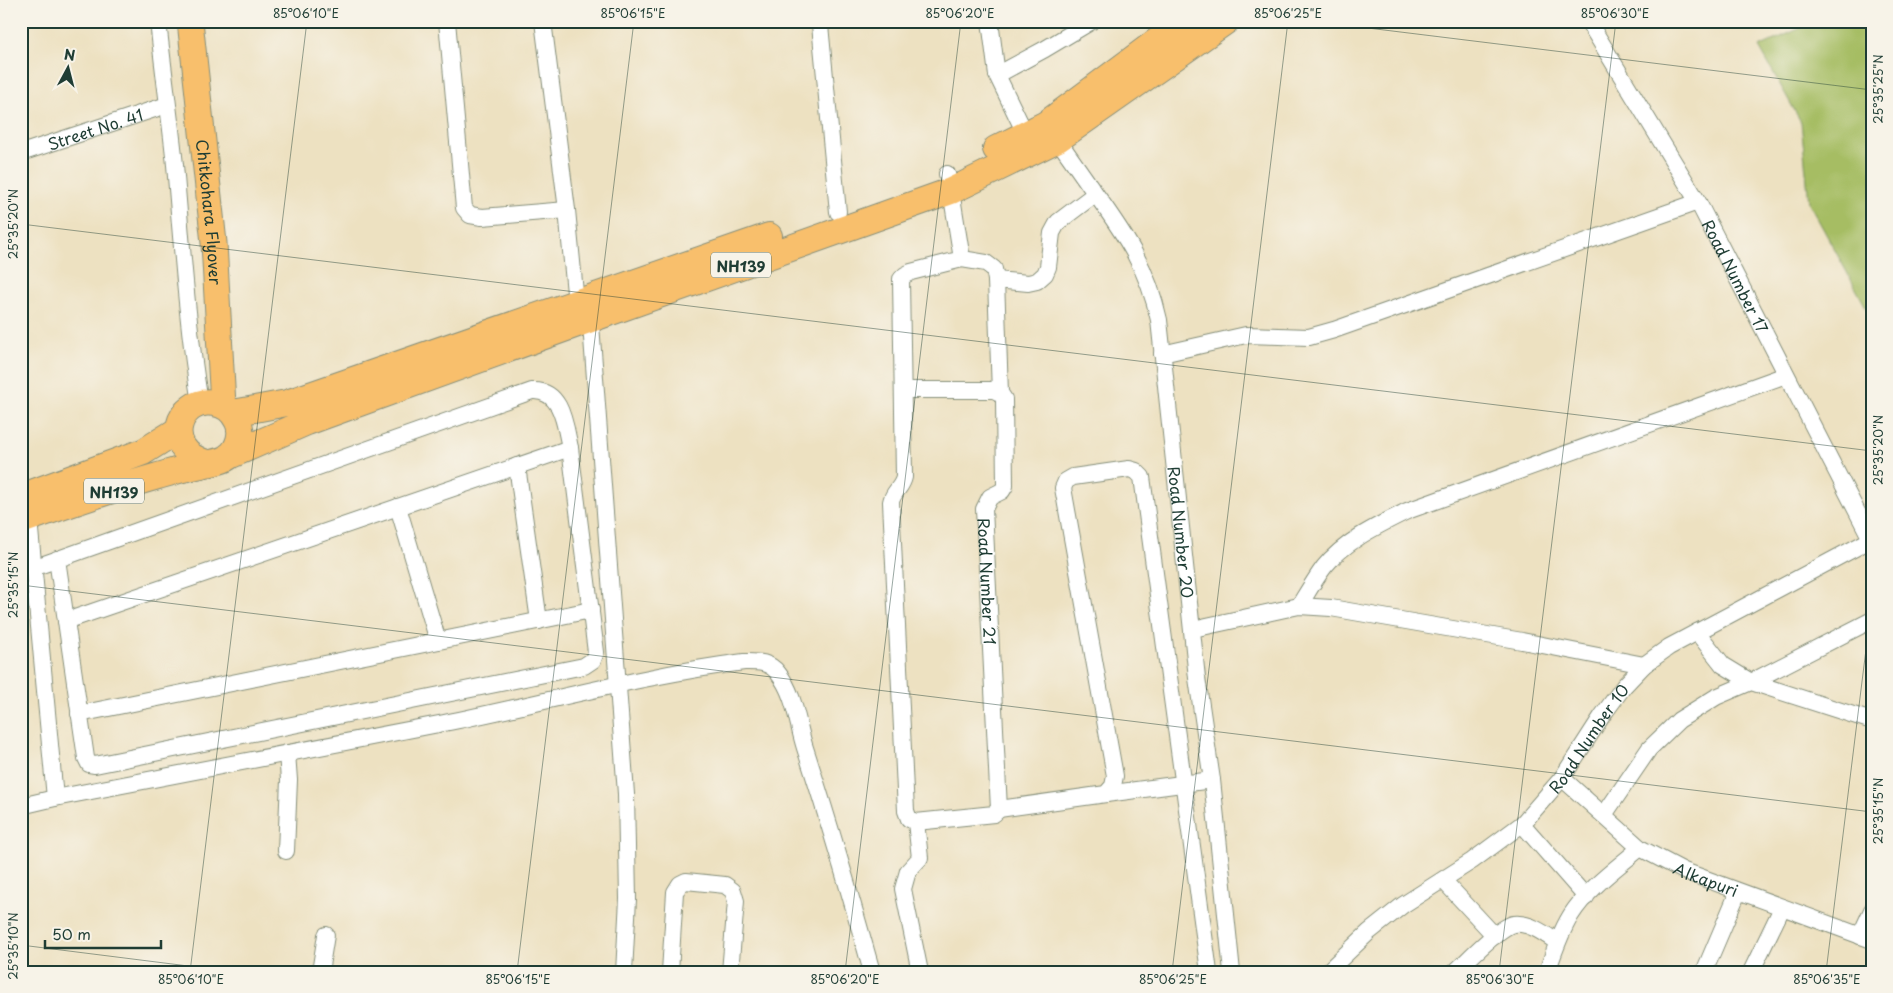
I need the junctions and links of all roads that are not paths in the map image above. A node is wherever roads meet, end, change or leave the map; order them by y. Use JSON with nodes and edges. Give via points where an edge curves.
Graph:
{"nodes":[{"id":1,"x":158,"y":21,"type":"edge"},
{"id":2,"x":190,"y":21,"type":"edge"},
{"id":3,"x":447,"y":21,"type":"edge"},
{"id":4,"x":543,"y":21,"type":"edge"},
{"id":5,"x":990,"y":21,"type":"edge"},
{"id":6,"x":1092,"y":21,"type":"edge"},
{"id":7,"x":1184,"y":21,"type":"edge"},
{"id":8,"x":1226,"y":21,"type":"edge"},
{"id":9,"x":1588,"y":21,"type":"edge"},
{"id":10,"x":820,"y":25,"type":"dead end"},
{"id":11,"x":997,"y":75,"type":"junction"},
{"id":12,"x":167,"y":105,"type":"junction"},
{"id":13,"x":1043,"y":132,"type":"junction"},
{"id":14,"x":21,"y":153,"type":"edge"},
{"id":15,"x":949,"y":183,"type":"junction"},
{"id":16,"x":1095,"y":194,"type":"junction"},
{"id":17,"x":1698,"y":202,"type":"junction"},
{"id":18,"x":567,"y":210,"type":"junction"},
{"id":19,"x":838,"y":212,"type":"junction"},
{"id":20,"x":962,"y":259,"type":"junction"},
{"id":21,"x":996,"y":280,"type":"junction"},
{"id":22,"x":585,"y":307,"type":"junction"},
{"id":23,"x":1162,"y":354,"type":"junction"},
{"id":24,"x":1786,"y":375,"type":"junction"},
{"id":25,"x":904,"y":390,"type":"junction"},
{"id":26,"x":1000,"y":393,"type":"junction"},
{"id":27,"x":219,"y":407,"type":"junction"},
{"id":28,"x":178,"y":430,"type":"junction"},
{"id":29,"x":570,"y":448,"type":"junction"},
{"id":30,"x":218,"y":460,"type":"junction"},
{"id":31,"x":517,"y":466,"type":"junction"},
{"id":32,"x":398,"y":507,"type":"junction"},
{"id":33,"x":24,"y":513,"type":"edge"},
{"id":34,"x":1871,"y":539,"type":"edge"},
{"id":35,"x":58,"y":559,"type":"junction"},
{"id":36,"x":33,"y":568,"type":"junction"},
{"id":37,"x":1299,"y":606,"type":"junction"},
{"id":38,"x":591,"y":610,"type":"junction"},
{"id":39,"x":539,"y":620,"type":"junction"},
{"id":40,"x":1872,"y":620,"type":"edge"},
{"id":41,"x":66,"y":621,"type":"junction"},
{"id":42,"x":1193,"y":629,"type":"junction"},
{"id":43,"x":1697,"y":632,"type":"junction"},
{"id":44,"x":438,"y":641,"type":"junction"},
{"id":45,"x":1644,"y":665,"type":"junction"},
{"id":46,"x":1751,"y":682,"type":"junction"},
{"id":47,"x":618,"y":684,"type":"junction"},
{"id":48,"x":80,"y":714,"type":"junction"},
{"id":49,"x":1872,"y":721,"type":"edge"},
{"id":50,"x":287,"y":753,"type":"junction"},
{"id":51,"x":1562,"y":778,"type":"junction"},
{"id":52,"x":1212,"y":780,"type":"junction"},
{"id":53,"x":1184,"y":784,"type":"junction"},
{"id":54,"x":1106,"y":794,"type":"junction"},
{"id":55,"x":55,"y":798,"type":"junction"},
{"id":56,"x":21,"y":806,"type":"edge"},
{"id":57,"x":996,"y":811,"type":"junction"},
{"id":58,"x":1604,"y":815,"type":"junction"},
{"id":59,"x":916,"y":822,"type":"junction"},
{"id":60,"x":1522,"y":824,"type":"junction"},
{"id":61,"x":1640,"y":848,"type":"junction"},
{"id":62,"x":286,"y":851,"type":"dead end"},
{"id":63,"x":1443,"y":880,"type":"junction"},
{"id":64,"x":1738,"y":892,"type":"junction"},
{"id":65,"x":1586,"y":897,"type":"junction"},
{"id":66,"x":1782,"y":908,"type":"junction"},
{"id":67,"x":1872,"y":910,"type":"edge"},
{"id":68,"x":326,"y":934,"type":"dead end"},
{"id":69,"x":1495,"y":936,"type":"junction"},
{"id":70,"x":1866,"y":938,"type":"edge"},
{"id":71,"x":1558,"y":942,"type":"junction"},
{"id":72,"x":320,"y":972,"type":"edge"},
{"id":73,"x":624,"y":972,"type":"edge"},
{"id":74,"x":670,"y":972,"type":"edge"},
{"id":75,"x":730,"y":972,"type":"edge"},
{"id":76,"x":872,"y":972,"type":"edge"},
{"id":77,"x":920,"y":972,"type":"edge"},
{"id":78,"x":1209,"y":972,"type":"edge"},
{"id":79,"x":1232,"y":972,"type":"edge"},
{"id":80,"x":1327,"y":972,"type":"edge"},
{"id":81,"x":1455,"y":972,"type":"edge"},
{"id":82,"x":1547,"y":972,"type":"edge"},
{"id":83,"x":1704,"y":972,"type":"edge"},
{"id":84,"x":1751,"y":972,"type":"edge"}],
"edges":[{"from":1,"to":12,"type":"street"},
{"from":2,"to":27,"type":"main road","name":"Chitkohara Flyover","via":[[214,243],[221,363]]},
{"from":3,"to":18,"type":"street","via":[[464,208],[470,215],[482,217]]},
{"from":4,"to":18,"type":"street"},
{"from":5,"to":11,"type":"street","name":"Road Number 20"},
{"from":6,"to":11,"type":"street"},
{"from":7,"to":13,"type":"highway","number":"NH139"},
{"from":8,"to":13,"type":"highway","number":"NH139"},
{"from":9,"to":17,"type":"street","name":"Road Number 17"},
{"from":10,"to":19,"type":"street"},
{"from":11,"to":13,"type":"street","name":"Road Number 20"},
{"from":12,"to":14,"type":"street","name":"Street No. 41"},
{"from":12,"to":27,"type":"street","via":[[187,311]]},
{"from":13,"to":15,"type":"highway","number":"NH139"},
{"from":13,"to":16,"type":"street","name":"Road Number 20"},
{"from":15,"to":19,"type":"highway","number":"NH139"},
{"from":15,"to":20,"type":"street"},
{"from":15,"to":22,"type":"highway","number":"NH139"},
{"from":16,"to":21,"type":"street","via":[[1058,222],[1052,233],[1048,268],[1037,281]]},
{"from":16,"to":23,"type":"street","name":"Road Number 20","via":[[1113,217],[1142,267],[1159,320]]},
{"from":17,"to":23,"type":"street","via":[[1334,330],[1309,337],[1246,335]]},
{"from":17,"to":24,"type":"street","name":"Road Number 17"},
{"from":18,"to":22,"type":"street"},
{"from":19,"to":22,"type":"highway","number":"NH139"},
{"from":20,"to":21,"type":"street","via":[[986,264],[994,269]]},
{"from":20,"to":25,"type":"street","via":[[911,272],[901,279]]},
{"from":21,"to":26,"type":"street","name":"Road Number 21"},
{"from":22,"to":27,"type":"highway","number":"NH139","via":[[287,403]]},
{"from":22,"to":30,"type":"highway","number":"NH139"},
{"from":22,"to":47,"type":"street"},
{"from":23,"to":42,"type":"street","name":"Road Number 20"},
{"from":24,"to":34,"type":"street","name":"Road Number 17"},
{"from":24,"to":37,"type":"street","via":[[1406,512],[1372,529],[1343,549],[1324,567]]},
{"from":25,"to":26,"type":"street","via":[[994,390]]},
{"from":25,"to":59,"type":"street","via":[[904,477],[891,502],[906,811],[909,819]]},
{"from":26,"to":57,"type":"street","name":"Road Number 21","via":[[1004,399],[1005,486],[990,497],[984,509]]},
{"from":27,"to":28,"type":"highway","number":"NH139","via":[[189,409]]},
{"from":27,"to":30,"type":"highway","via":[[239,423],[240,435],[237,447]]},
{"from":28,"to":30,"type":"highway","via":[[186,453],[195,460]]},
{"from":28,"to":33,"type":"highway","number":"NH139","via":[[143,452]]},
{"from":29,"to":31,"type":"street"},
{"from":29,"to":35,"type":"street","via":[[564,416],[555,399],[542,390],[532,391]]},
{"from":29,"to":38,"type":"street"},
{"from":30,"to":33,"type":"highway","number":"NH139"},
{"from":31,"to":32,"type":"street"},
{"from":31,"to":39,"type":"street"},
{"from":32,"to":41,"type":"street"},
{"from":32,"to":44,"type":"street"},
{"from":33,"to":36,"type":"street"},
{"from":34,"to":43,"type":"street","name":"Road Number 10"},
{"from":35,"to":36,"type":"street"},
{"from":35,"to":41,"type":"street"},
{"from":36,"to":55,"type":"street"},
{"from":37,"to":42,"type":"street"},
{"from":37,"to":45,"type":"street","via":[[1332,608]]},
{"from":38,"to":39,"type":"street"},
{"from":38,"to":48,"type":"street","via":[[596,652],[593,660],[584,666],[457,692],[95,765],[89,764],[86,758]]},
{"from":39,"to":44,"type":"street"},
{"from":40,"to":46,"type":"street"},
{"from":41,"to":48,"type":"street"},
{"from":42,"to":52,"type":"street","name":"Road Number 20"},
{"from":43,"to":45,"type":"street","name":"Road Number 10"},
{"from":43,"to":46,"type":"street","via":[[1723,665]]},
{"from":44,"to":48,"type":"street"},
{"from":45,"to":51,"type":"street","name":"Road Number 10","via":[[1602,716]]},
{"from":46,"to":49,"type":"street"},
{"from":46,"to":58,"type":"street","via":[[1679,720],[1649,748]]},
{"from":47,"to":50,"type":"street","via":[[444,723]]},
{"from":47,"to":73,"type":"street","via":[[628,843]]},
{"from":47,"to":76,"type":"street","via":[[744,662],[770,664],[779,674],[793,699]]},
{"from":50,"to":55,"type":"street"},
{"from":50,"to":62,"type":"street","via":[[290,780]]},
{"from":51,"to":58,"type":"street","name":"Alkapuri"},
{"from":51,"to":60,"type":"street","name":"Road Number 10"},
{"from":52,"to":53,"type":"street"},
{"from":52,"to":79,"type":"street","name":"Road Number 20"},
{"from":53,"to":54,"type":"street"},
{"from":53,"to":54,"type":"street","via":[[1142,477],[1129,469],[1073,477],[1063,488],[1115,776],[1113,786]]},
{"from":53,"to":78,"type":"street"},
{"from":54,"to":57,"type":"street"},
{"from":55,"to":56,"type":"street"},
{"from":57,"to":59,"type":"street"},
{"from":58,"to":61,"type":"street","name":"Alkapuri"},
{"from":59,"to":77,"type":"street","via":[[920,858],[908,871],[903,889]]},
{"from":60,"to":63,"type":"street","name":"Road Number 10"},
{"from":60,"to":65,"type":"street"},
{"from":61,"to":64,"type":"street","name":"Alkapuri","via":[[1684,871]]},
{"from":61,"to":65,"type":"street"},
{"from":63,"to":69,"type":"street"},
{"from":63,"to":80,"type":"street","name":"Road Number 10","via":[[1369,932]]},
{"from":64,"to":66,"type":"street","name":"Alkapuri"},
{"from":64,"to":83,"type":"street"},
{"from":65,"to":71,"type":"street","via":[[1572,914]]},
{"from":66,"to":70,"type":"street","name":"Alkapuri"},
{"from":66,"to":84,"type":"street"},
{"from":67,"to":70,"type":"street"},
{"from":68,"to":72,"type":"street"},
{"from":69,"to":71,"type":"street","via":[[1514,924],[1525,925]]},
{"from":69,"to":81,"type":"street"},
{"from":71,"to":82,"type":"street"},
{"from":74,"to":75,"type":"street","via":[[675,892],[686,881],[725,885],[733,891],[736,901]]}]}
